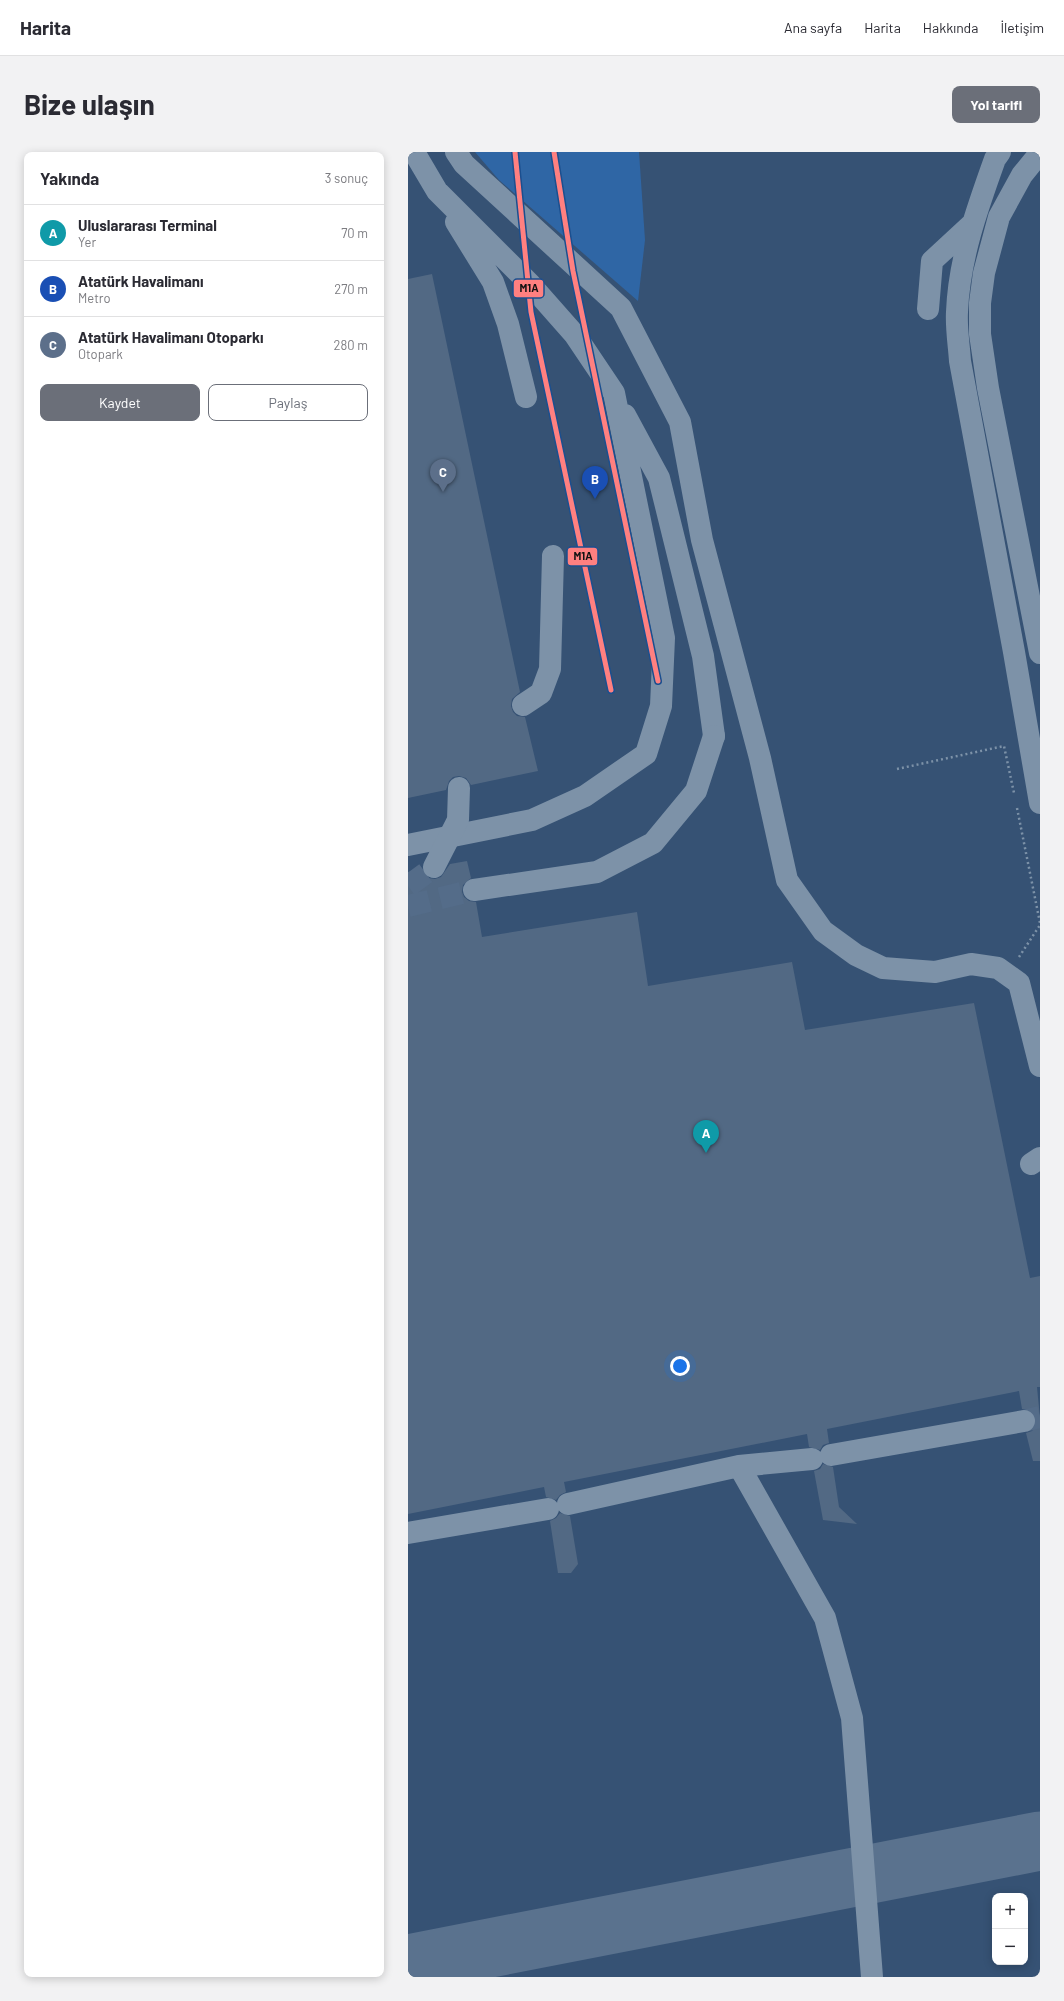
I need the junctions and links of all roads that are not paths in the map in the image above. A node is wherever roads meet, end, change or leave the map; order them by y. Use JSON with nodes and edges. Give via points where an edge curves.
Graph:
{"nodes":[{"id":1,"x":414,"y":152,"type":"edge"},
{"id":2,"x":456,"y":152,"type":"edge"},
{"id":3,"x":1040,"y":153,"type":"edge"},
{"id":4,"x":995,"y":154,"type":"edge"},
{"id":5,"x":1022,"y":175,"type":"junction"},
{"id":6,"x":437,"y":191,"type":"junction"},
{"id":7,"x":972,"y":224,"type":"junction"},
{"id":8,"x":928,"y":310,"type":"dead end"},
{"id":9,"x":614,"y":393,"type":"junction"},
{"id":10,"x":526,"y":397,"type":"dead end"},
{"id":11,"x":1020,"y":551,"type":"junction"},
{"id":12,"x":553,"y":556,"type":"dead end"},
{"id":13,"x":996,"y":556,"type":"junction"},
{"id":14,"x":1040,"y":581,"type":"edge"},
{"id":15,"x":1039,"y":650,"type":"edge"},
{"id":16,"x":1014,"y":652,"type":"junction"},
{"id":17,"x":523,"y":705,"type":"dead end"},
{"id":18,"x":459,"y":788,"type":"dead end"},
{"id":19,"x":1040,"y":803,"type":"edge"},
{"id":20,"x":408,"y":845,"type":"edge"},
{"id":21,"x":434,"y":867,"type":"tunnel mouth"},
{"id":22,"x":474,"y":890,"type":"tunnel mouth"},
{"id":23,"x":1040,"y":1066,"type":"edge"},
{"id":24,"x":1034,"y":1418,"type":"tunnel mouth"},
{"id":25,"x":739,"y":1466,"type":"junction"},
{"id":26,"x":408,"y":1533,"type":"edge"},
{"id":27,"x":872,"y":1977,"type":"edge"}],
"edges":[{"from":1,"to":6,"type":"lane"},
{"from":2,"to":23,"type":"lane","via":[[464,164],[621,308],[680,422],[702,540],[760,758],[787,880],[823,931],[856,955],[883,968],[935,972],[971,964],[998,968],[1008,974],[1019,983]]},
{"from":3,"to":5,"type":"lane"},
{"from":4,"to":5,"type":"lane"},
{"from":4,"to":7,"type":"lane"},
{"from":5,"to":11,"type":"lane","via":[[999,217],[984,273],[980,303],[980,334],[988,388]]},
{"from":6,"to":9,"type":"lane","via":[[530,284],[575,335]]},
{"from":6,"to":10,"type":"lane","via":[[493,282],[508,324]]},
{"from":7,"to":8,"type":"lane","via":[[932,261]]},
{"from":7,"to":13,"type":"lane","via":[[959,290],[959,353]]},
{"from":9,"to":20,"type":"lane","via":[[664,638],[661,706],[646,754],[585,796],[532,820]]},
{"from":9,"to":22,"type":"lane","bridge":true,"via":[[659,478],[703,656],[714,736],[696,791],[653,843],[597,872]]},
{"from":11,"to":13,"type":"lane"},
{"from":11,"to":14,"type":"lane"},
{"from":11,"to":15,"type":"lane"},
{"from":12,"to":17,"type":"lane","via":[[550,669],[541,693]]},
{"from":13,"to":16,"type":"lane"},
{"from":15,"to":16,"type":"lane"},
{"from":16,"to":19,"type":"lane"},
{"from":18,"to":21,"type":"lane","bridge":true,"via":[[458,820]]},
{"from":24,"to":25,"type":"lane","via":[[821,1457]]},
{"from":25,"to":26,"type":"lane","via":[[558,1507]]},
{"from":25,"to":27,"type":"lane","via":[[825,1618],[852,1718]]}]}
